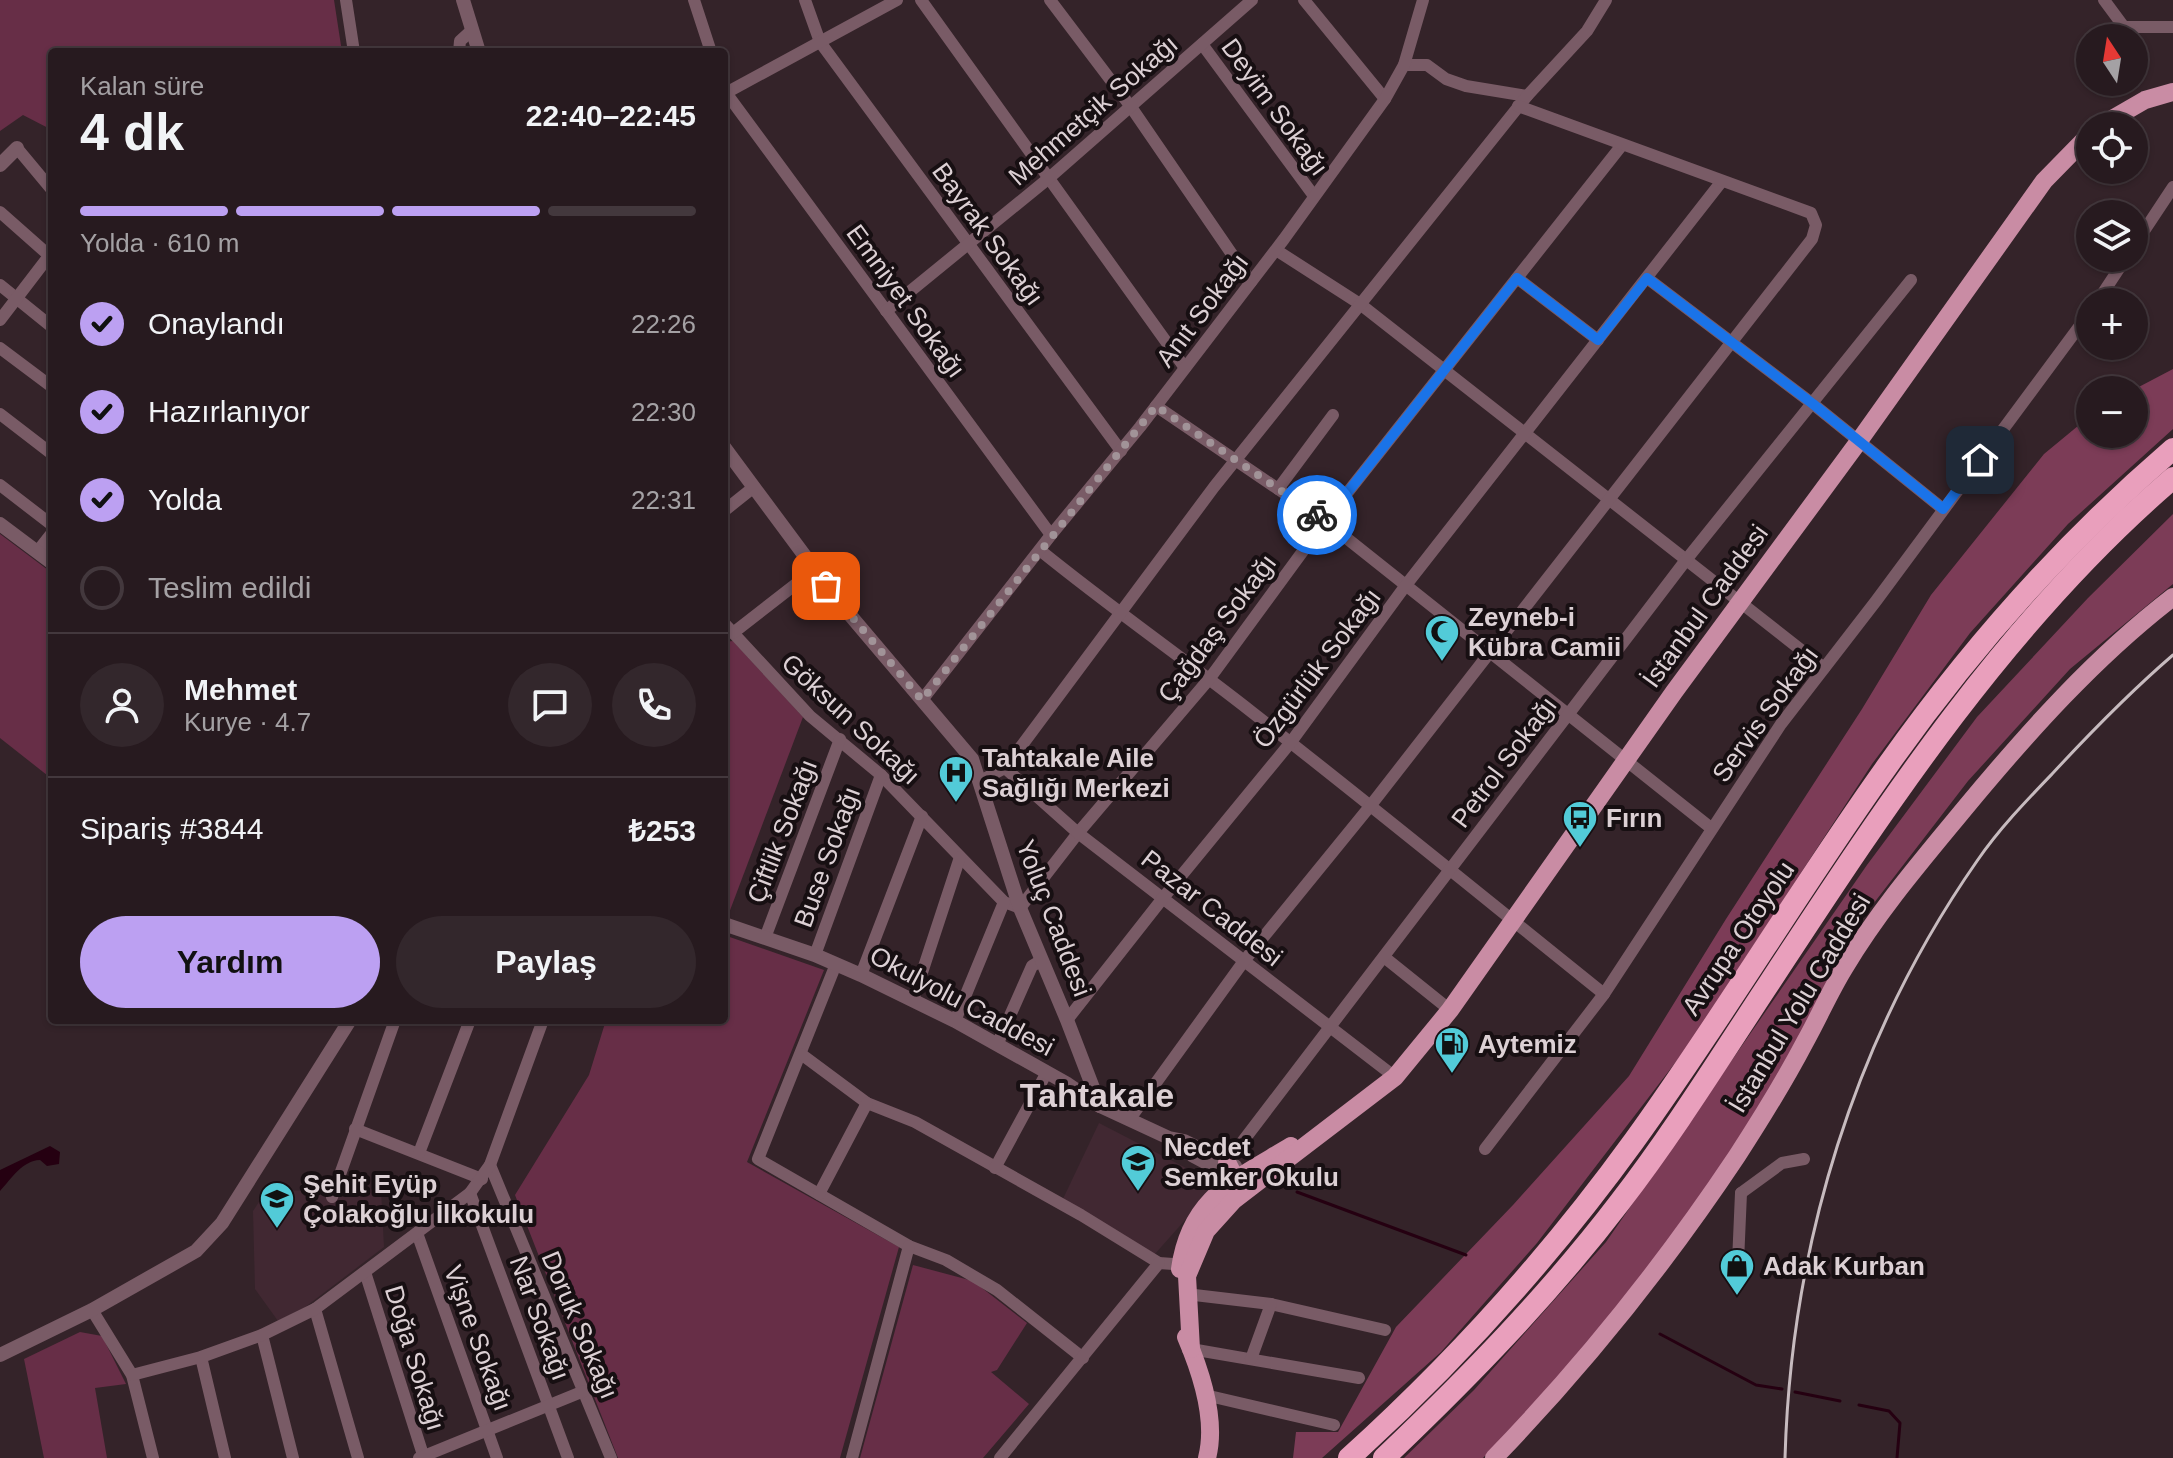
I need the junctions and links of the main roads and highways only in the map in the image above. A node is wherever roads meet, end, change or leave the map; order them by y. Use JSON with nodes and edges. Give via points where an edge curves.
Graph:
{"nodes":[{"id":1,"x":2173,"y":92,"type":"edge"},
{"id":2,"x":2124,"y":112,"type":"edge"},
{"id":3,"x":2076,"y":148,"type":"edge"},
{"id":4,"x":2173,"y":449,"type":"edge"},
{"id":5,"x":2173,"y":478,"type":"edge"},
{"id":6,"x":2173,"y":597,"type":"edge"},
{"id":7,"x":1358,"y":1105,"type":"junction"},
{"id":8,"x":1278,"y":1168,"type":"junction"},
{"id":9,"x":1237,"y":1171,"type":"junction"},
{"id":10,"x":1214,"y":1222,"type":"junction"},
{"id":11,"x":1185,"y":1265,"type":"junction"},
{"id":12,"x":1191,"y":1349,"type":"junction"},
{"id":13,"x":1207,"y":1458,"type":"edge"},
{"id":14,"x":1349,"y":1458,"type":"edge"},
{"id":15,"x":1384,"y":1458,"type":"edge"},
{"id":16,"x":1494,"y":1458,"type":"edge"}],
"edges":[{"from":1,"to":2,"type":"main road"},
{"from":3,"to":7,"type":"main road","name":"İstanbul Caddesi","via":[[2044,181],[1450,1010],[1395,1077]]},
{"from":4,"to":14,"type":"highway","name":"Avrupa Otoyolu","via":[[2042,575],[1939,697],[1601,1185],[1496,1312]]},
{"from":5,"to":15,"type":"highway","name":"Avrupa Otoyolu","via":[[2061,587],[1926,750],[1622,1200],[1500,1344]]},
{"from":6,"to":16,"type":"main road","name":"İstanbul Yolu Caddesi","via":[[2142,620],[2011,753],[1883,910],[1844,968],[1776,1097],[1720,1179],[1612,1328]]},
{"from":7,"to":8,"type":"main road","name":"İstanbul Caddesi"},
{"from":7,"to":9,"type":"main road","name":"İstanbul Caddesi"},
{"from":8,"to":9,"type":"main road","via":[[1253,1178]]},
{"from":8,"to":10,"type":"main road","name":"İstanbul Caddesi"},
{"from":9,"to":10,"type":"main road","via":[[1232,1195]]},
{"from":9,"to":11,"type":"main road","name":"İstanbul Caddesi","via":[[1192,1225]]},
{"from":10,"to":11,"type":"main road","name":"İstanbul Caddesi"},
{"from":11,"to":12,"type":"main road","name":"İstanbul Caddesi"},
{"from":11,"to":12,"type":"main road","name":"İstanbul Caddesi","via":[[1178,1280],[1181,1326]]},
{"from":12,"to":13,"type":"main road","name":"İstanbul Caddesi","via":[[1205,1395]]}]}
